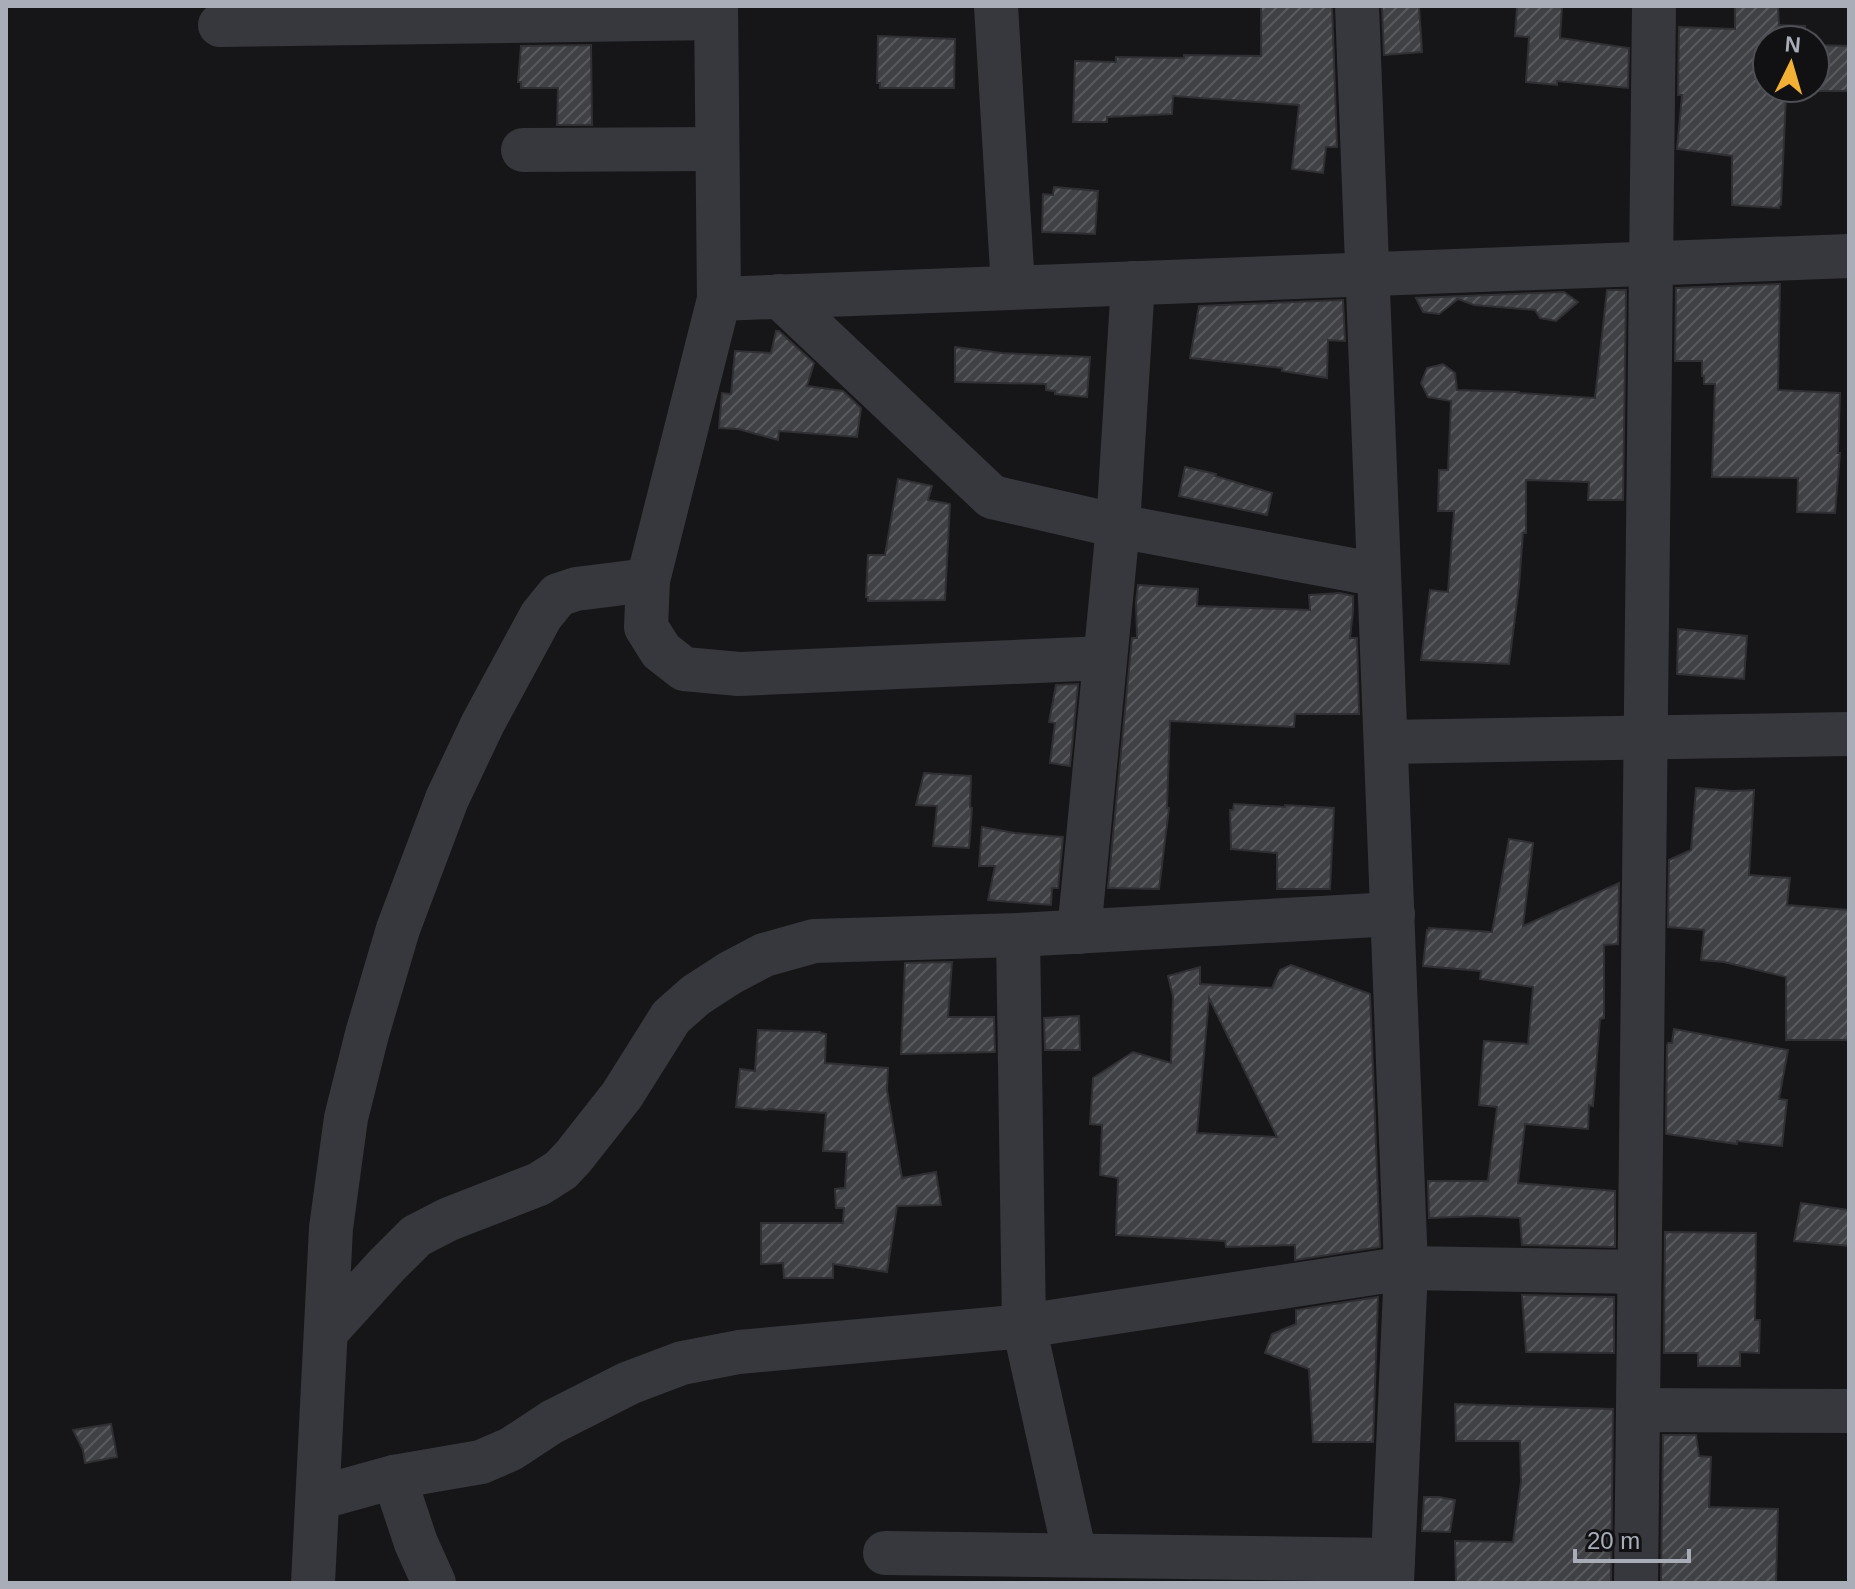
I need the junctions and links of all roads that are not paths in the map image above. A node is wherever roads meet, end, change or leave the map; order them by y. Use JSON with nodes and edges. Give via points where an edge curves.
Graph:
{"nodes":[{"id":1,"x":996,"y":6,"type":"edge"},
{"id":2,"x":1357,"y":6,"type":"edge"},
{"id":3,"x":1654,"y":6,"type":"edge"},
{"id":4,"x":716,"y":12,"type":"edge"},
{"id":5,"x":220,"y":25,"type":"dead end"},
{"id":6,"x":717,"y":149,"type":"junction"},
{"id":7,"x":523,"y":150,"type":"dead end"},
{"id":8,"x":1849,"y":256,"type":"edge"},
{"id":9,"x":1651,"y":263,"type":"junction"},
{"id":10,"x":1367,"y":274,"type":"junction"},
{"id":11,"x":1133,"y":283,"type":"junction"},
{"id":12,"x":1013,"y":287,"type":"junction"},
{"id":13,"x":779,"y":296,"type":"junction"},
{"id":14,"x":719,"y":299,"type":"junction"},
{"id":15,"x":1118,"y":526,"type":"junction"},
{"id":16,"x":1379,"y":575,"type":"junction"},
{"id":17,"x":648,"y":580,"type":"junction"},
{"id":18,"x":1105,"y":658,"type":"junction"},
{"id":19,"x":1849,"y":734,"type":"edge"},
{"id":20,"x":1645,"y":738,"type":"junction"},
{"id":21,"x":1386,"y":742,"type":"junction"},
{"id":22,"x":1393,"y":914,"type":"junction"},
{"id":23,"x":1079,"y":932,"type":"junction"},
{"id":24,"x":1018,"y":935,"type":"junction"},
{"id":25,"x":1406,"y":1268,"type":"junction"},
{"id":26,"x":1639,"y":1272,"type":"junction"},
{"id":27,"x":1024,"y":1326,"type":"junction"},
{"id":28,"x":326,"y":1332,"type":"junction"},
{"id":29,"x":1638,"y":1410,"type":"junction"},
{"id":30,"x":1849,"y":1411,"type":"edge"},
{"id":31,"x":394,"y":1477,"type":"junction"},
{"id":32,"x":318,"y":1498,"type":"junction"},
{"id":33,"x":885,"y":1553,"type":"dead end"},
{"id":34,"x":1075,"y":1555,"type":"junction"},
{"id":35,"x":1393,"y":1572,"type":"edge"},
{"id":36,"x":313,"y":1583,"type":"edge"},
{"id":37,"x":434,"y":1583,"type":"edge"},
{"id":38,"x":1636,"y":1583,"type":"edge"}],
"edges":[{"from":1,"to":12,"type":"street"},
{"from":2,"to":10,"type":"street"},
{"from":3,"to":9,"type":"street"},
{"from":4,"to":5,"type":"street"},
{"from":4,"to":6,"type":"street"},
{"from":6,"to":7,"type":"street"},
{"from":6,"to":14,"type":"street"},
{"from":8,"to":9,"type":"street"},
{"from":9,"to":10,"type":"street"},
{"from":9,"to":20,"type":"street"},
{"from":10,"to":11,"type":"street"},
{"from":10,"to":16,"type":"street"},
{"from":11,"to":12,"type":"street"},
{"from":11,"to":15,"type":"street"},
{"from":12,"to":13,"type":"street"},
{"from":13,"to":14,"type":"street"},
{"from":13,"to":15,"type":"street","via":[[992,497]]},
{"from":14,"to":17,"type":"street"},
{"from":15,"to":16,"type":"street"},
{"from":15,"to":18,"type":"street"},
{"from":16,"to":21,"type":"street"},
{"from":17,"to":18,"type":"street","via":[[646,627],[661,651],[684,669],[739,674]]},
{"from":17,"to":28,"type":"street","via":[[558,595],[526,643],[447,799],[398,929],[346,1118],[331,1228]]},
{"from":18,"to":23,"type":"street"},
{"from":19,"to":20,"type":"street"},
{"from":20,"to":21,"type":"street"},
{"from":20,"to":26,"type":"street"},
{"from":21,"to":22,"type":"street"},
{"from":22,"to":23,"type":"street"},
{"from":22,"to":25,"type":"street"},
{"from":23,"to":24,"type":"street"},
{"from":24,"to":27,"type":"street"},
{"from":24,"to":28,"type":"street","via":[[814,941],[764,955],[730,973],[671,1017],[622,1095],[561,1170],[416,1236]]},
{"from":25,"to":26,"type":"street"},
{"from":25,"to":27,"type":"street"},
{"from":25,"to":35,"type":"street"},
{"from":26,"to":29,"type":"street"},
{"from":27,"to":31,"type":"street","via":[[739,1352],[682,1363],[590,1402],[481,1462]]},
{"from":27,"to":34,"type":"street"},
{"from":28,"to":32,"type":"street"},
{"from":29,"to":30,"type":"street"},
{"from":29,"to":38,"type":"street"},
{"from":31,"to":32,"type":"street"},
{"from":31,"to":37,"type":"street"},
{"from":32,"to":36,"type":"street"},
{"from":33,"to":34,"type":"street"},
{"from":34,"to":35,"type":"street"}]}
